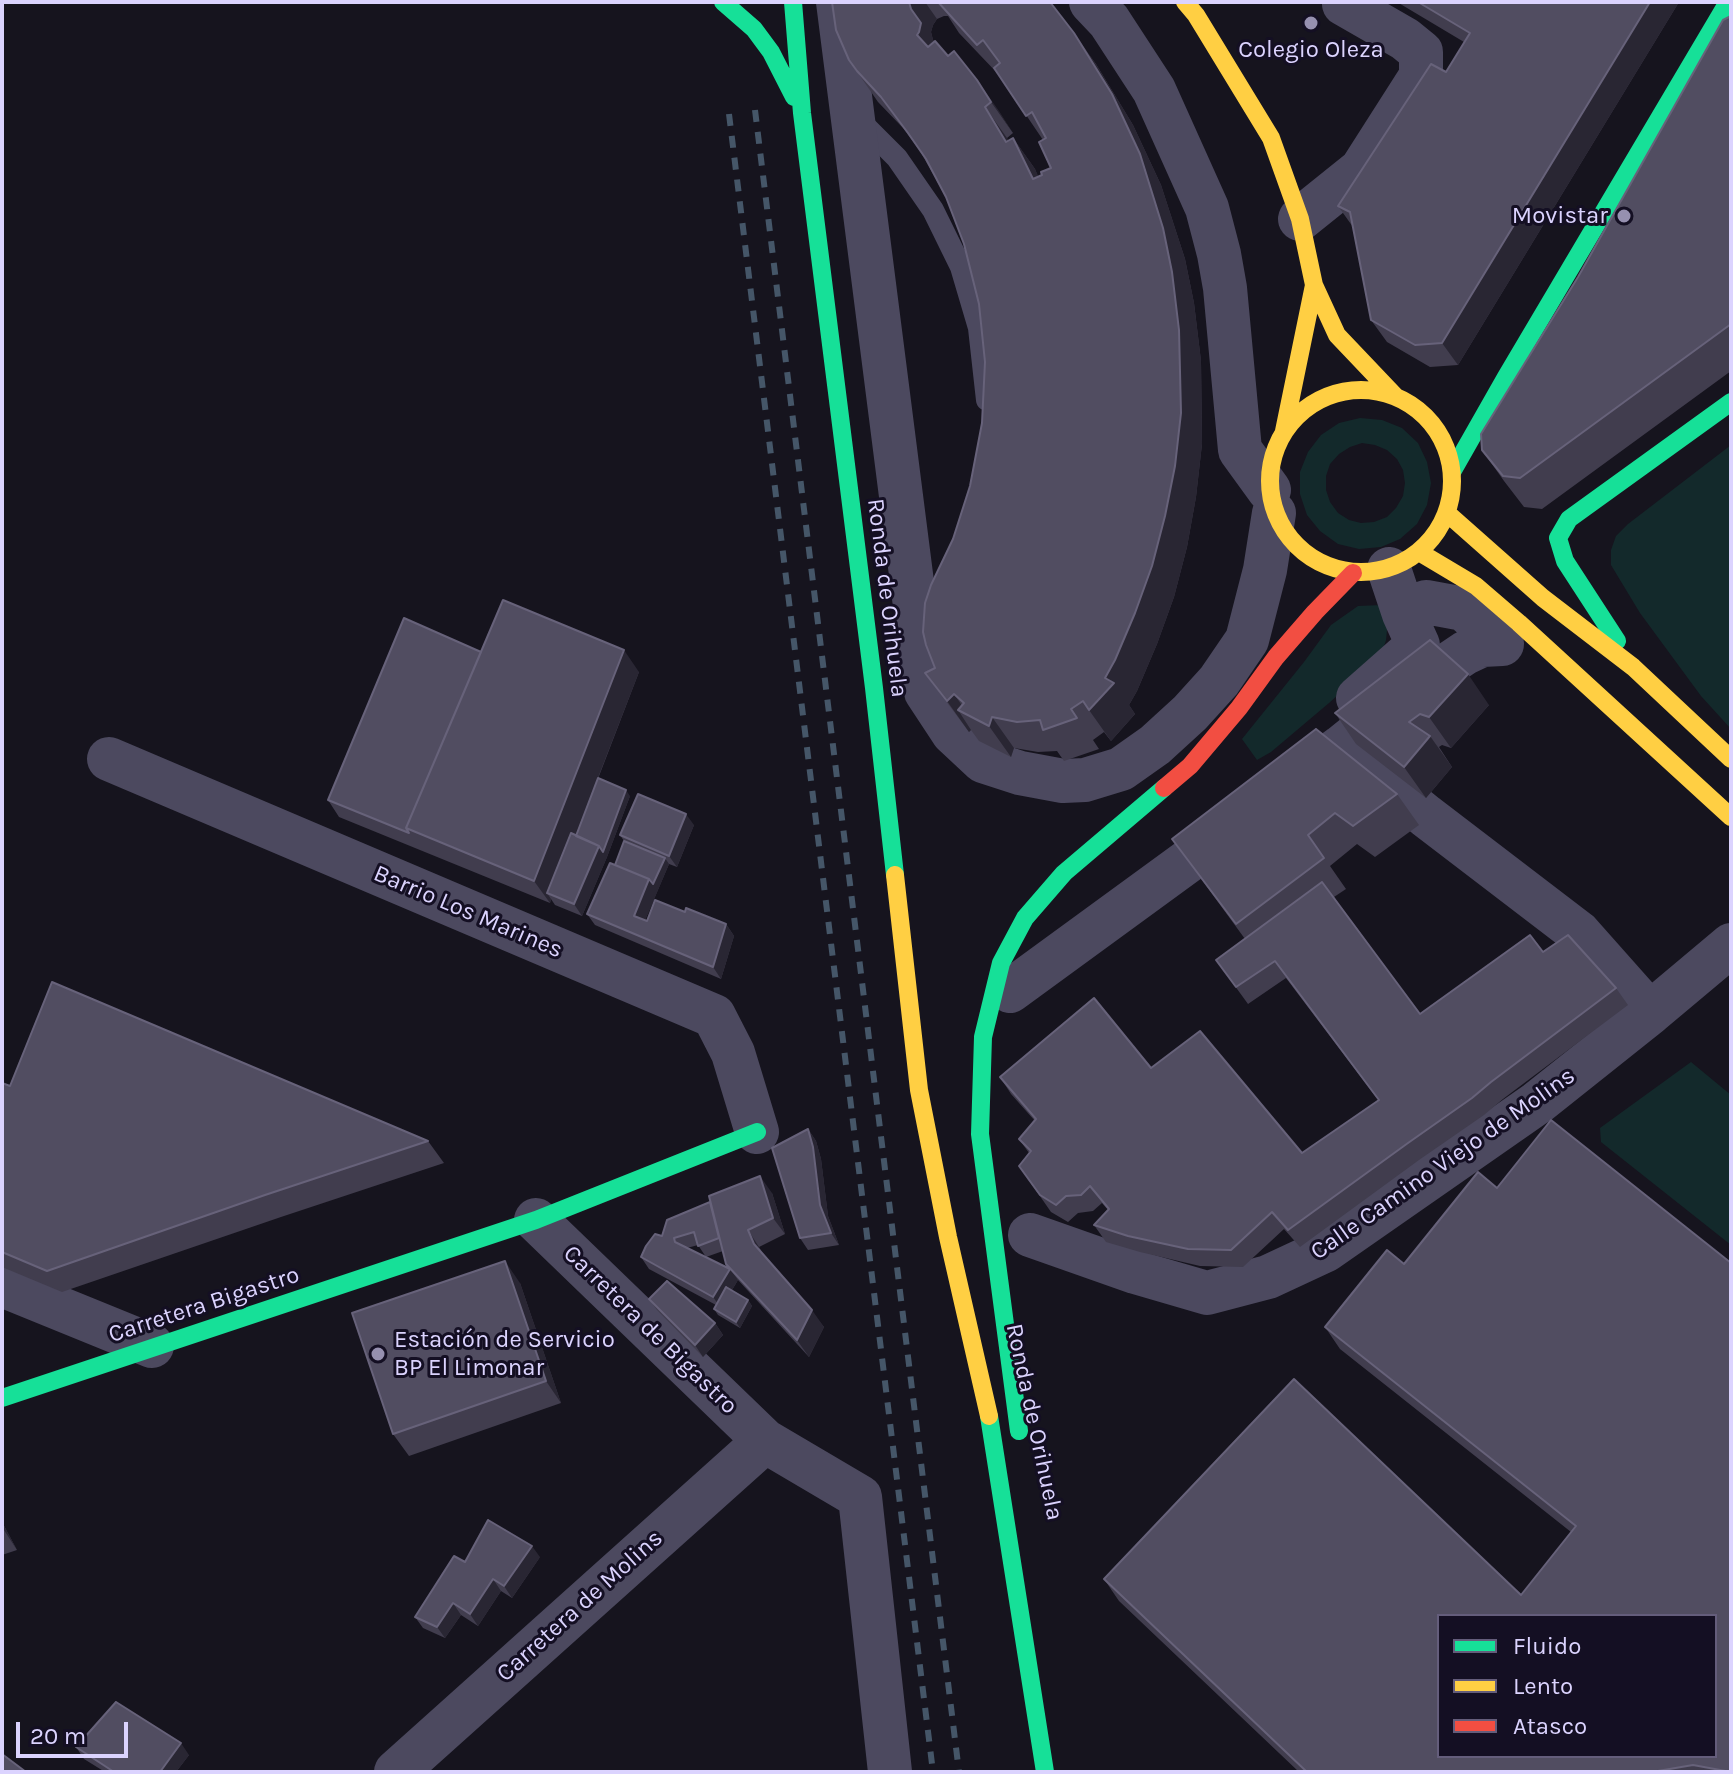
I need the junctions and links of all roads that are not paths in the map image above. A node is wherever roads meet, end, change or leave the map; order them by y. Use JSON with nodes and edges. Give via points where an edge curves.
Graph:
{"nodes":[{"id":1,"x":723,"y":2,"type":"edge"},
{"id":2,"x":793,"y":2,"type":"edge"},
{"id":3,"x":838,"y":2,"type":"edge"},
{"id":4,"x":1091,"y":2,"type":"edge"},
{"id":5,"x":1185,"y":2,"type":"edge"},
{"id":6,"x":1346,"y":2,"type":"edge"},
{"id":7,"x":1728,"y":2,"type":"edge"},
{"id":8,"x":802,"y":113,"type":"junction"},
{"id":9,"x":853,"y":113,"type":"junction"},
{"id":10,"x":1300,"y":219,"type":"junction"},
{"id":11,"x":1314,"y":285,"type":"junction"},
{"id":12,"x":1506,"y":377,"type":"junction"},
{"id":13,"x":1395,"y":396,"type":"junction"},
{"id":14,"x":1469,"y":400,"type":"dead end"},
{"id":15,"x":1731,"y":402,"type":"edge"},
{"id":16,"x":986,"y":423,"type":"edge"},
{"id":17,"x":1284,"y":431,"type":"junction"},
{"id":18,"x":1452,"y":472,"type":"junction"},
{"id":19,"x":1272,"y":501,"type":"junction"},
{"id":20,"x":1447,"y":513,"type":"junction"},
{"id":21,"x":1387,"y":564,"type":"junction"},
{"id":22,"x":1426,"y":602,"type":"dead end"},
{"id":23,"x":1633,"y":667,"type":"junction"},
{"id":24,"x":1341,"y":747,"type":"junction"},
{"id":25,"x":109,"y":759,"type":"dead end"},
{"id":26,"x":1731,"y":759,"type":"edge"},
{"id":27,"x":1731,"y":817,"type":"edge"},
{"id":28,"x":1148,"y":866,"type":"dead end"},
{"id":29,"x":1731,"y":945,"type":"edge"},
{"id":30,"x":1010,"y":991,"type":"dead end"},
{"id":31,"x":1650,"y":1013,"type":"junction"},
{"id":32,"x":919,"y":1090,"type":"junction"},
{"id":33,"x":757,"y":1132,"type":"joint"},
{"id":34,"x":536,"y":1220,"type":"junction"},
{"id":35,"x":1030,"y":1235,"type":"dead end"},
{"id":36,"x":967,"y":1242,"type":"dead end"},
{"id":37,"x":422,"y":1258,"type":"joint"},
{"id":38,"x":2,"y":1285,"type":"edge"},
{"id":39,"x":986,"y":1312,"type":"dead end"},
{"id":40,"x":152,"y":1346,"type":"junction"},
{"id":41,"x":2,"y":1398,"type":"edge"},
{"id":42,"x":765,"y":1441,"type":"junction"},
{"id":43,"x":396,"y":1772,"type":"edge"},
{"id":44,"x":890,"y":1772,"type":"edge"},
{"id":45,"x":1045,"y":1772,"type":"edge"}],
"edges":[{"from":1,"to":8,"type":"street","name":"Ronda de Orihuela","via":[[771,52]]},
{"from":2,"to":8,"type":"street","name":"Ronda de Orihuela"},
{"from":3,"to":9,"type":"street"},
{"from":4,"to":19,"type":"street","via":[[1154,90],[1207,208],[1225,288],[1240,450]]},
{"from":5,"to":10,"type":"street","via":[[1271,138]]},
{"from":6,"to":10,"type":"street","via":[[1421,52],[1421,76],[1361,170]]},
{"from":7,"to":12,"type":"street"},
{"from":8,"to":32,"type":"street","name":"Ronda de Orihuela"},
{"from":9,"to":16,"type":"lane","via":[[897,158],[933,210],[961,267],[979,328]]},
{"from":9,"to":19,"type":"street","via":[[926,617],[926,692],[953,733],[983,761],[1020,773],[1085,780],[1121,769],[1155,745],[1219,681],[1247,640],[1265,570]]},
{"from":10,"to":11,"type":"street"},
{"from":11,"to":13,"type":"street","via":[[1337,335]]},
{"from":11,"to":17,"type":"street"},
{"from":12,"to":14,"type":"street"},
{"from":12,"to":18,"type":"street"},
{"from":13,"to":17,"type":"street","via":[[1375,390],[1334,393],[1298,414]]},
{"from":13,"to":18,"type":"street","via":[[1439,420]]},
{"from":15,"to":23,"type":"street","via":[[1569,519],[1558,538],[1565,561]]},
{"from":17,"to":19,"type":"street","via":[[1272,459]]},
{"from":18,"to":20,"type":"street"},
{"from":19,"to":21,"type":"street","via":[[1286,535],[1327,567]]},
{"from":20,"to":21,"type":"street","via":[[1436,534]]},
{"from":20,"to":23,"type":"street","via":[[1543,598]]},
{"from":21,"to":27,"type":"street","via":[[1476,586]]},
{"from":21,"to":28,"type":"street","via":[[1418,645],[1325,727]]},
{"from":21,"to":39,"type":"street","name":"Ronda de Orihuela","via":[[1315,612],[1190,766],[1064,873],[1025,918],[1001,963],[983,1037],[980,1134],[1019,1449]]},
{"from":22,"to":24,"type":"street","via":[[1464,609],[1502,644],[1465,653]]},
{"from":23,"to":26,"type":"street"},
{"from":24,"to":30,"type":"street"},
{"from":24,"to":31,"type":"street","via":[[1579,933]]},
{"from":25,"to":33,"type":"street","name":"Barrio Los Marines","via":[[714,1016],[733,1053]]},
{"from":29,"to":31,"type":"street","name":"Calle Camino Viejo de Molins"},
{"from":31,"to":35,"type":"street","name":"Calle Camino Viejo de Molins","via":[[1537,1103],[1326,1250],[1268,1277],[1207,1293]]},
{"from":32,"to":36,"type":"street","name":"Ronda de Orihuela"},
{"from":32,"to":45,"type":"street","name":"Ronda de Orihuela","via":[[986,1399]]},
{"from":33,"to":34,"type":"street","name":"Carretera de Bigastro"},
{"from":34,"to":37,"type":"street","name":"Carretera de Bigastro"},
{"from":34,"to":42,"type":"street","name":"Carretera de Bigastro"},
{"from":37,"to":40,"type":"street","name":"Carretera Bigastro"},
{"from":38,"to":40,"type":"street"},
{"from":40,"to":41,"type":"street","name":"Carretera Bigastro"},
{"from":42,"to":43,"type":"street","name":"Carretera de Molins"},
{"from":42,"to":44,"type":"street","name":"Carretera de Bigastro","via":[[860,1497]]}]}
